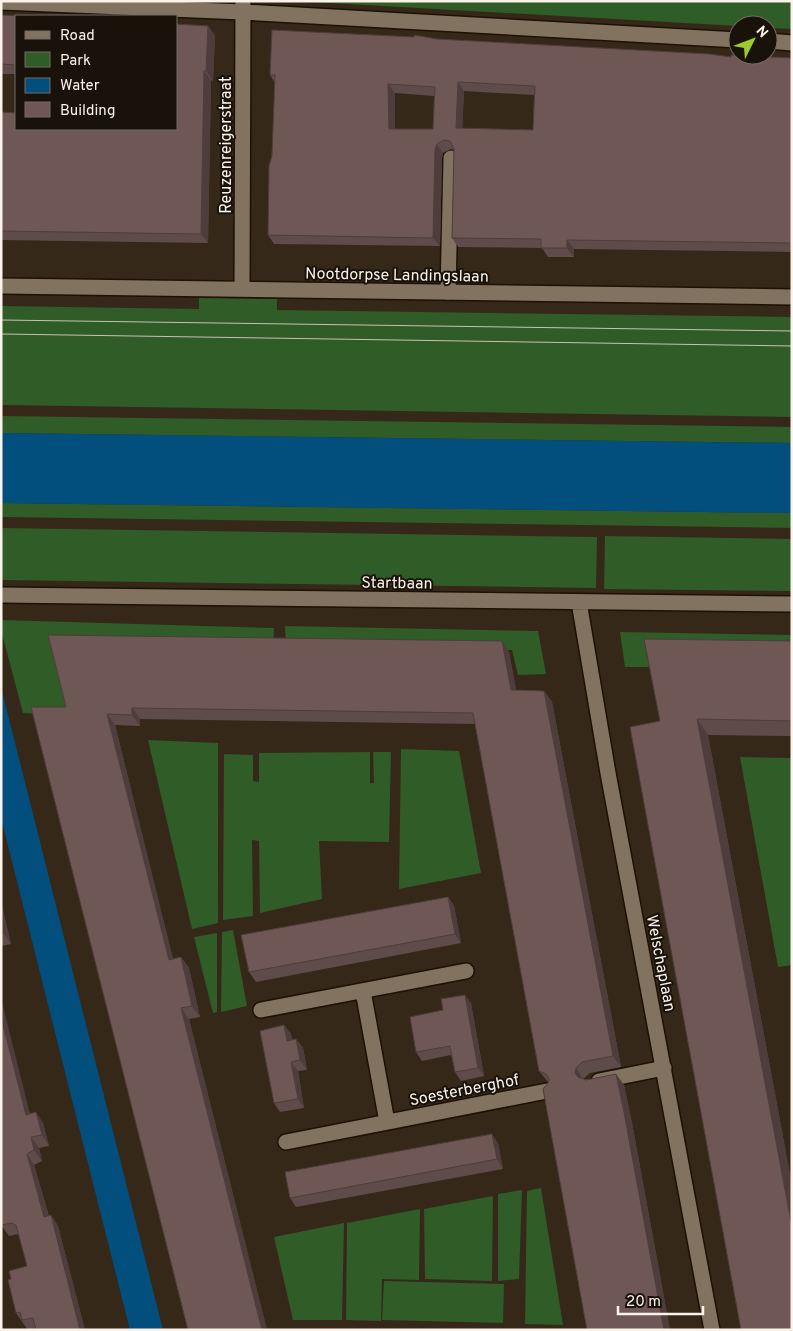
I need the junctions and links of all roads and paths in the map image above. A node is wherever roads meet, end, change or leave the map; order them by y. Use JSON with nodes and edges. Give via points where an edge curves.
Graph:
{"nodes":[{"id":1,"x":8,"y":2,"type":"edge"},
{"id":2,"x":243,"y":7,"type":"edge"},
{"id":3,"x":728,"y":39,"type":"edge"},
{"id":4,"x":778,"y":42,"type":"edge"},
{"id":5,"x":792,"y":43,"type":"edge"},
{"id":6,"x":451,"y":158,"type":"edge"},
{"id":7,"x":1,"y":286,"type":"edge"},
{"id":8,"x":242,"y":289,"type":"junction"},
{"id":9,"x":448,"y":292,"type":"junction"},
{"id":10,"x":792,"y":297,"type":"edge"},
{"id":11,"x":1,"y":595,"type":"edge"},
{"id":12,"x":579,"y":602,"type":"junction"},
{"id":13,"x":792,"y":604,"type":"edge"},
{"id":14,"x":466,"y":971,"type":"dead end"},
{"id":15,"x":363,"y":991,"type":"junction"},
{"id":16,"x":262,"y":1010,"type":"dead end"},
{"id":17,"x":664,"y":1068,"type":"junction"},
{"id":18,"x":592,"y":1082,"type":"edge"},
{"id":19,"x":547,"y":1091,"type":"edge"},
{"id":20,"x":387,"y":1122,"type":"junction"},
{"id":21,"x":286,"y":1142,"type":"dead end"},
{"id":22,"x":712,"y":1330,"type":"edge"}],
"edges":[{"from":1,"to":2,"type":"street"},
{"from":2,"to":3,"type":"street"},
{"from":2,"to":8,"type":"street","name":"Reuzenreigerstraat"},
{"from":4,"to":5,"type":"street"},
{"from":6,"to":9,"type":"street"},
{"from":7,"to":8,"type":"street","name":"Nootdorpse Landingslaan"},
{"from":8,"to":9,"type":"street","name":"Nootdorpse Landingslaan"},
{"from":9,"to":10,"type":"street","name":"Nootdorpse Landingslaan"},
{"from":11,"to":12,"type":"street","name":"Startbaan"},
{"from":12,"to":13,"type":"street","name":"Startbaan"},
{"from":12,"to":17,"type":"street","name":"Welschaplaan"},
{"from":14,"to":15,"type":"street"},
{"from":15,"to":16,"type":"street"},
{"from":15,"to":20,"type":"street"},
{"from":17,"to":18,"type":"street"},
{"from":17,"to":22,"type":"street","name":"Welschaplaan"},
{"from":19,"to":20,"type":"street","name":"Soesterberghof"},
{"from":20,"to":21,"type":"street","name":"Soesterberghof"}]}
